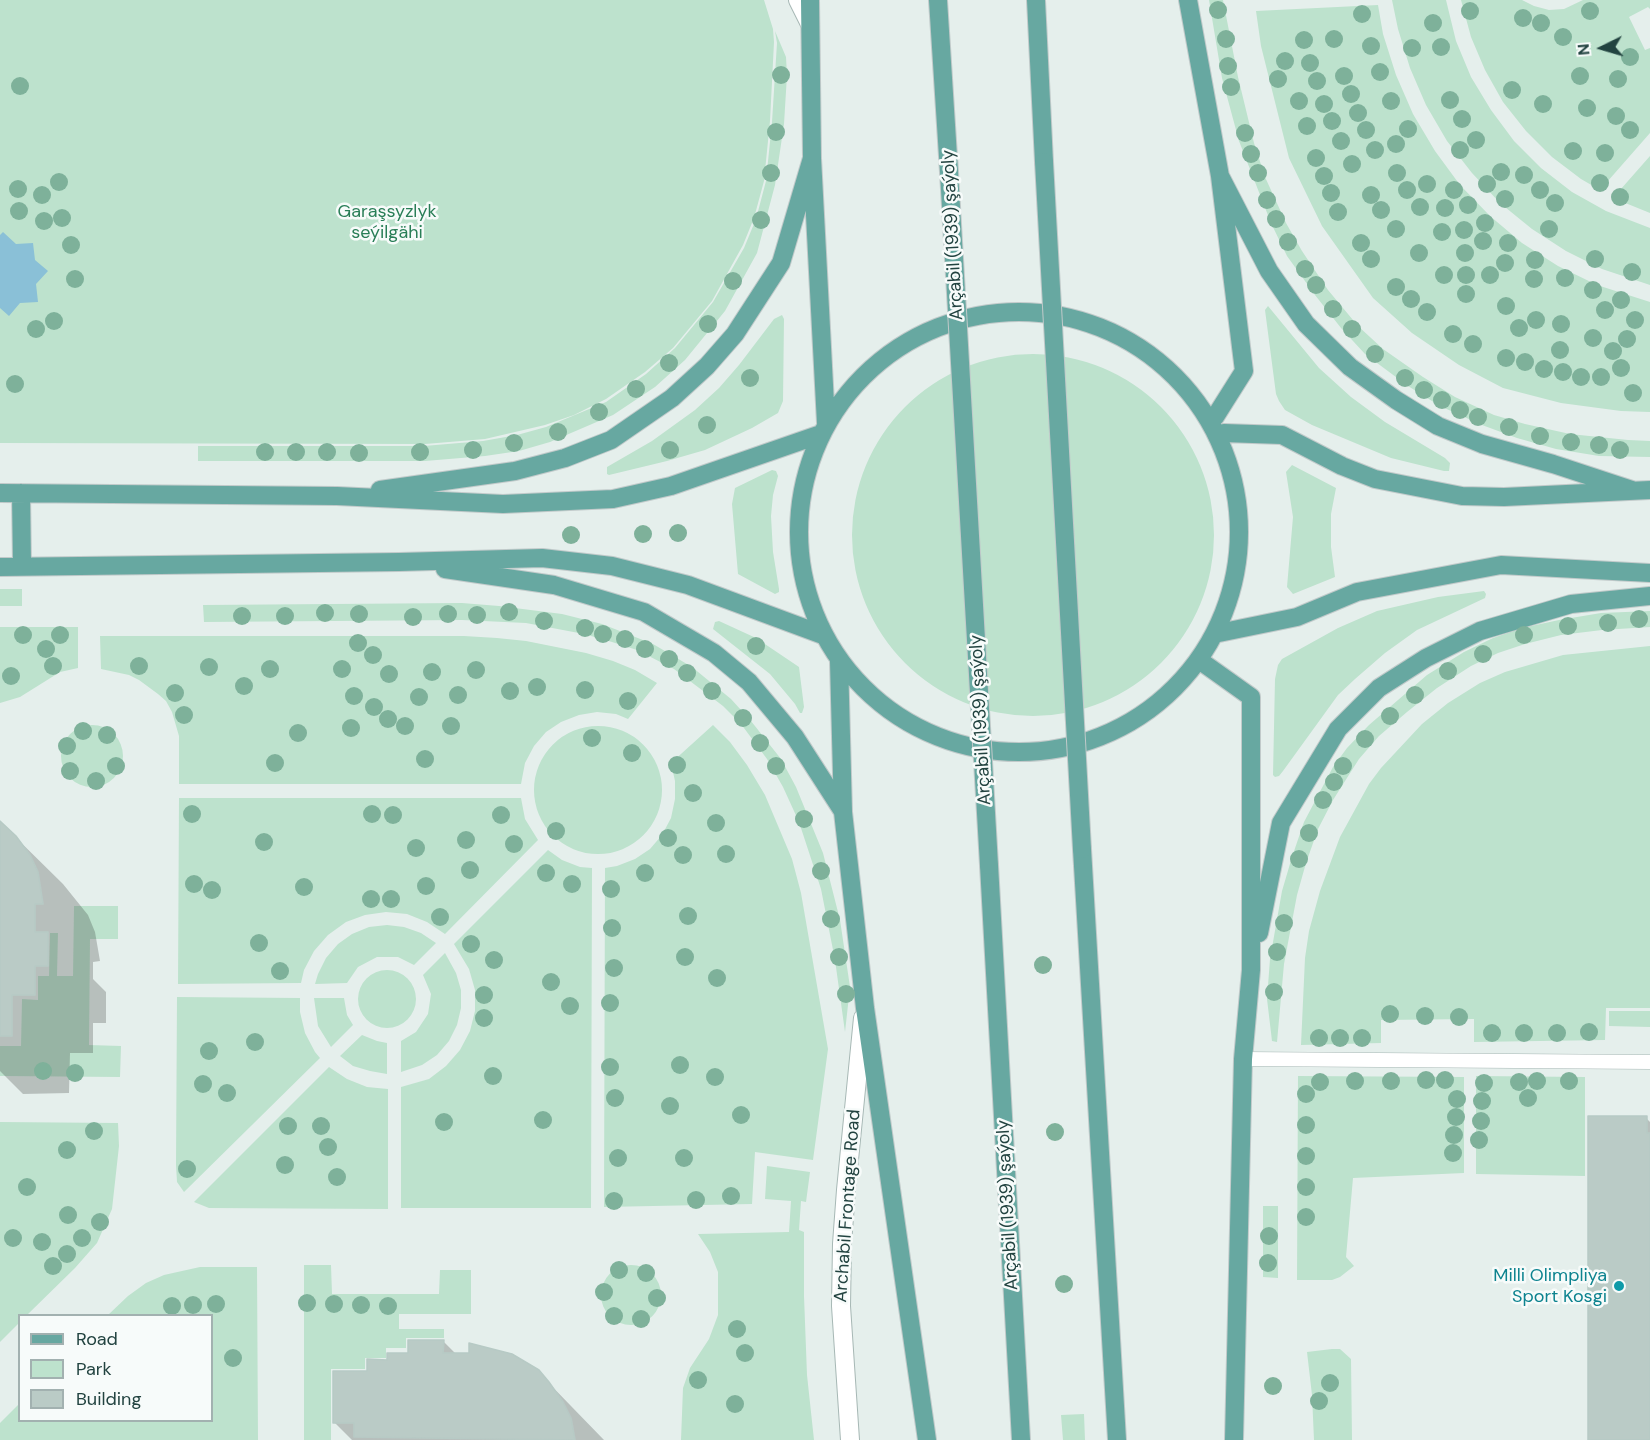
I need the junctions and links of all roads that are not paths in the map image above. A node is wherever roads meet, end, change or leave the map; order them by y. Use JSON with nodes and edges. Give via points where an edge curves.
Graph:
{"nodes":[{"id":1,"x":798,"y":0,"type":"edge"},
{"id":2,"x":810,"y":0,"type":"edge"},
{"id":3,"x":938,"y":0,"type":"edge"},
{"id":4,"x":1036,"y":0,"type":"edge"},
{"id":5,"x":1188,"y":0,"type":"edge"},
{"id":6,"x":810,"y":24,"type":"junction"},
{"id":7,"x":812,"y":158,"type":"junction"},
{"id":8,"x":1220,"y":176,"type":"junction"},
{"id":9,"x":1219,"y":425,"type":"junction"},
{"id":10,"x":823,"y":428,"type":"junction"},
{"id":11,"x":1641,"y":490,"type":"edge"},
{"id":12,"x":0,"y":493,"type":"edge"},
{"id":13,"x":21,"y":493,"type":"junction"},
{"id":14,"x":337,"y":496,"type":"junction"},
{"id":15,"x":399,"y":562,"type":"junction"},
{"id":16,"x":22,"y":566,"type":"junction"},
{"id":17,"x":0,"y":567,"type":"edge"},
{"id":18,"x":1650,"y":573,"type":"edge"},
{"id":19,"x":1650,"y":596,"type":"edge"},
{"id":20,"x":1214,"y":634,"type":"junction"},
{"id":21,"x":823,"y":635,"type":"junction"},
{"id":22,"x":1199,"y":660,"type":"junction"},
{"id":23,"x":839,"y":661,"type":"junction"},
{"id":24,"x":843,"y":812,"type":"junction"},
{"id":25,"x":1251,"y":970,"type":"junction"},
{"id":26,"x":865,"y":1008,"type":"junction"},
{"id":27,"x":1243,"y":1059,"type":"junction"},
{"id":28,"x":1650,"y":1062,"type":"edge"},
{"id":29,"x":850,"y":1440,"type":"edge"},
{"id":30,"x":927,"y":1440,"type":"edge"},
{"id":31,"x":1021,"y":1440,"type":"edge"},
{"id":32,"x":1117,"y":1440,"type":"edge"},
{"id":33,"x":1234,"y":1440,"type":"edge"}],
"edges":[{"from":1,"to":6,"type":"street"},
{"from":2,"to":6,"type":"main road"},
{"from":3,"to":31,"type":"main road","name":"Arçabil (1939) şaýoly","bridge":true},
{"from":4,"to":32,"type":"main road","bridge":true},
{"from":5,"to":8,"type":"main road"},
{"from":6,"to":7,"type":"main road"},
{"from":7,"to":10,"type":"main road"},
{"from":7,"to":14,"type":"main road","via":[[781,263],[735,334],[707,366],[646,417],[611,440],[515,471]]},
{"from":8,"to":9,"type":"main road","via":[[1244,371]]},
{"from":8,"to":11,"type":"main road","via":[[1269,271],[1306,324],[1350,367],[1438,426],[1482,444]]},
{"from":9,"to":10,"type":"main road","via":[[1157,360],[1110,331],[1058,314],[1004,310],[951,321],[901,344],[859,379]]},
{"from":9,"to":11,"type":"main road","via":[[1282,435],[1375,479],[1462,496]]},
{"from":9,"to":20,"type":"main road","via":[[1233,480],[1239,533],[1233,585]]},
{"from":10,"to":14,"type":"main road","via":[[671,486],[613,499],[504,504]]},
{"from":10,"to":21,"type":"main road","via":[[798,512],[802,576]]},
{"from":12,"to":13,"type":"main road"},
{"from":13,"to":14,"type":"main road"},
{"from":13,"to":16,"type":"main road"},
{"from":15,"to":16,"type":"main road"},
{"from":15,"to":21,"type":"main road","via":[[542,558],[612,566],[688,585]]},
{"from":15,"to":24,"type":"main road","via":[[554,585],[644,612],[714,653],[749,682],[795,737]]},
{"from":16,"to":17,"type":"main road"},
{"from":18,"to":20,"type":"main road","via":[[1501,565],[1357,592],[1297,617]]},
{"from":19,"to":25,"type":"main road","via":[[1571,604],[1480,631],[1426,658],[1379,688],[1338,729],[1281,823]]},
{"from":20,"to":22,"type":"main road"},
{"from":21,"to":23,"type":"main road"},
{"from":22,"to":23,"type":"main road","via":[[1163,699],[1120,728],[1071,747],[1019,753],[967,747],[918,729],[875,700]]},
{"from":22,"to":25,"type":"main road","via":[[1251,697]]},
{"from":23,"to":24,"type":"main road"},
{"from":24,"to":26,"type":"main road"},
{"from":25,"to":27,"type":"main road"},
{"from":26,"to":29,"type":"street","name":"Archabil Frontage Road","via":[[842,1244],[841,1306]]},
{"from":26,"to":30,"type":"main road"},
{"from":27,"to":28,"type":"lane"},
{"from":27,"to":33,"type":"main road"}]}
